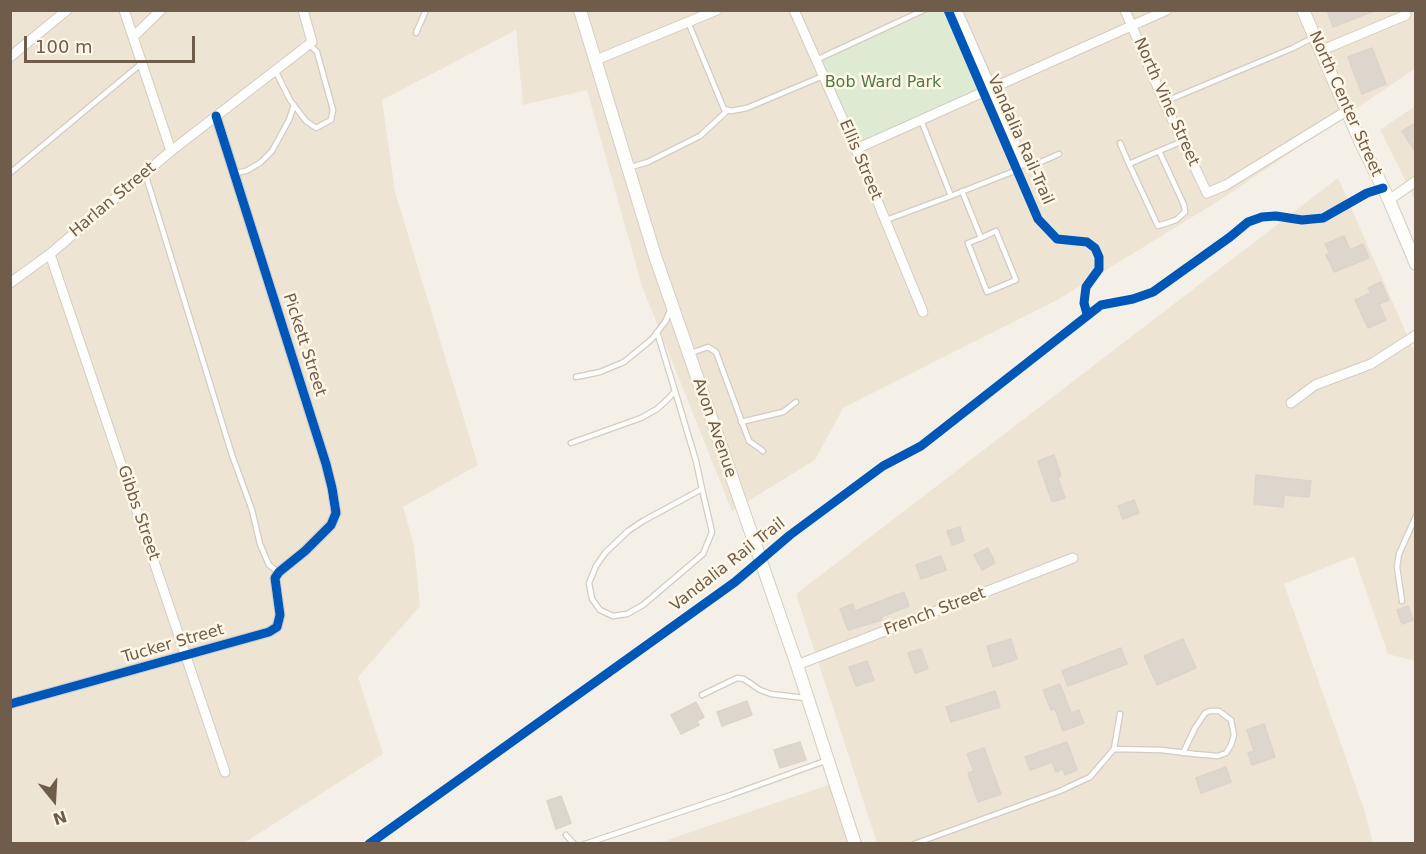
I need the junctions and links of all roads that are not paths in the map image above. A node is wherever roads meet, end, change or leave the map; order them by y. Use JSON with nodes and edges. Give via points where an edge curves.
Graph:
{"nodes":[{"id":1,"x":67,"y":10,"type":"edge"},
{"id":2,"x":124,"y":10,"type":"edge"},
{"id":3,"x":161,"y":10,"type":"edge"},
{"id":4,"x":303,"y":10,"type":"edge"},
{"id":5,"x":426,"y":10,"type":"edge"},
{"id":6,"x":580,"y":10,"type":"edge"},
{"id":7,"x":717,"y":10,"type":"edge"},
{"id":8,"x":794,"y":10,"type":"edge"},
{"id":9,"x":924,"y":10,"type":"edge"},
{"id":10,"x":957,"y":10,"type":"edge"},
{"id":11,"x":1125,"y":10,"type":"edge"},
{"id":12,"x":1167,"y":10,"type":"edge"},
{"id":13,"x":1303,"y":10,"type":"edge"},
{"id":14,"x":1406,"y":15,"type":"dead end"},
{"id":15,"x":688,"y":22,"type":"junction"},
{"id":16,"x":1132,"y":26,"type":"junction"},
{"id":17,"x":416,"y":33,"type":"dead end"},
{"id":18,"x":133,"y":37,"type":"junction"},
{"id":19,"x":1314,"y":37,"type":"junction"},
{"id":20,"x":309,"y":44,"type":"junction"},
{"id":21,"x":1320,"y":51,"type":"junction"},
{"id":22,"x":10,"y":57,"type":"edge"},
{"id":23,"x":596,"y":60,"type":"junction"},
{"id":24,"x":816,"y":60,"type":"junction"},
{"id":25,"x":142,"y":63,"type":"junction"},
{"id":26,"x":275,"y":70,"type":"junction"},
{"id":27,"x":823,"y":76,"type":"junction"},
{"id":28,"x":990,"y":89,"type":"junction"},
{"id":29,"x":1164,"y":102,"type":"junction"},
{"id":30,"x":294,"y":105,"type":"junction"},
{"id":31,"x":728,"y":110,"type":"junction"},
{"id":32,"x":1348,"y":110,"type":"junction"},
{"id":33,"x":216,"y":116,"type":"junction"},
{"id":34,"x":921,"y":120,"type":"junction"},
{"id":35,"x":1183,"y":141,"type":"junction"},
{"id":36,"x":1120,"y":143,"type":"dead end"},
{"id":37,"x":856,"y":149,"type":"junction"},
{"id":38,"x":171,"y":151,"type":"junction"},
{"id":39,"x":1159,"y":151,"type":"junction"},
{"id":40,"x":1059,"y":154,"type":"dead end"},
{"id":41,"x":1024,"y":163,"type":"junction"},
{"id":42,"x":1129,"y":164,"type":"junction"},
{"id":43,"x":628,"y":167,"type":"junction"},
{"id":44,"x":10,"y":172,"type":"edge"},
{"id":45,"x":145,"y":173,"type":"junction"},
{"id":46,"x":234,"y":173,"type":"junction"},
{"id":47,"x":1416,"y":181,"type":"edge"},
{"id":48,"x":962,"y":191,"type":"junction"},
{"id":49,"x":951,"y":196,"type":"junction"},
{"id":50,"x":1389,"y":200,"type":"junction"},
{"id":51,"x":885,"y":221,"type":"junction"},
{"id":52,"x":981,"y":238,"type":"junction"},
{"id":53,"x":50,"y":254,"type":"junction"},
{"id":54,"x":1416,"y":264,"type":"edge"},
{"id":55,"x":10,"y":283,"type":"edge"},
{"id":56,"x":672,"y":307,"type":"junction"},
{"id":57,"x":923,"y":312,"type":"dead end"},
{"id":58,"x":657,"y":332,"type":"junction"},
{"id":59,"x":1416,"y":335,"type":"edge"},
{"id":60,"x":688,"y":354,"type":"junction"},
{"id":61,"x":576,"y":377,"type":"dead end"},
{"id":62,"x":675,"y":391,"type":"junction"},
{"id":63,"x":796,"y":402,"type":"dead end"},
{"id":64,"x":1291,"y":403,"type":"dead end"},
{"id":65,"x":741,"y":422,"type":"junction"},
{"id":66,"x":571,"y":443,"type":"dead end"},
{"id":67,"x":763,"y":451,"type":"dead end"},
{"id":68,"x":702,"y":489,"type":"junction"},
{"id":69,"x":1416,"y":516,"type":"edge"},
{"id":70,"x":1073,"y":558,"type":"dead end"},
{"id":71,"x":282,"y":569,"type":"junction"},
{"id":72,"x":1402,"y":601,"type":"dead end"},
{"id":73,"x":185,"y":657,"type":"junction"},
{"id":74,"x":797,"y":665,"type":"junction"},
{"id":75,"x":702,"y":695,"type":"dead end"},
{"id":76,"x":808,"y":698,"type":"junction"},
{"id":77,"x":10,"y":704,"type":"edge"},
{"id":78,"x":1119,"y":714,"type":"dead end"},
{"id":79,"x":1114,"y":749,"type":"junction"},
{"id":80,"x":1183,"y":753,"type":"junction"},
{"id":81,"x":828,"y":760,"type":"junction"},
{"id":82,"x":225,"y":772,"type":"dead end"},
{"id":83,"x":566,"y":835,"type":"dead end"},
{"id":84,"x":574,"y":843,"type":"edge"},
{"id":85,"x":585,"y":843,"type":"edge"},
{"id":86,"x":855,"y":843,"type":"edge"},
{"id":87,"x":914,"y":843,"type":"edge"}],
"edges":[{"from":1,"to":22,"type":"street"},
{"from":2,"to":18,"type":"street"},
{"from":3,"to":18,"type":"street"},
{"from":4,"to":20,"type":"street","via":[[312,42]]},
{"from":5,"to":17,"type":"lane"},
{"from":6,"to":23,"type":"main road","name":"Avon Avenue"},
{"from":7,"to":15,"type":"street"},
{"from":8,"to":24,"type":"street","name":"Ellis Street"},
{"from":9,"to":24,"type":"lane"},
{"from":10,"to":28,"type":"street"},
{"from":11,"to":16,"type":"street","name":"North Vine Street"},
{"from":12,"to":16,"type":"street"},
{"from":13,"to":19,"type":"main road","name":"North Center Street"},
{"from":14,"to":21,"type":"street"},
{"from":15,"to":23,"type":"street"},
{"from":15,"to":31,"type":"lane","via":[[724,109]]},
{"from":16,"to":28,"type":"street"},
{"from":16,"to":29,"type":"street","name":"North Vine Street"},
{"from":18,"to":25,"type":"street"},
{"from":19,"to":21,"type":"main road","name":"North Center Street"},
{"from":19,"to":29,"type":"lane"},
{"from":20,"to":26,"type":"street","name":"Harlan Street"},
{"from":20,"to":30,"type":"lane","via":[[317,52],[333,110],[331,120],[316,128]]},
{"from":21,"to":32,"type":"main road","name":"North Center Street"},
{"from":23,"to":43,"type":"main road","name":"Avon Avenue"},
{"from":24,"to":27,"type":"street","name":"Ellis Street"},
{"from":25,"to":38,"type":"street"},
{"from":25,"to":44,"type":"lane"},
{"from":26,"to":30,"type":"lane"},
{"from":26,"to":33,"type":"street","name":"Harlan Street"},
{"from":27,"to":31,"type":"lane","via":[[747,108]]},
{"from":27,"to":37,"type":"street","name":"Ellis Street"},
{"from":28,"to":34,"type":"street"},
{"from":28,"to":41,"type":"street"},
{"from":29,"to":35,"type":"street","name":"North Vine Street"},
{"from":30,"to":46,"type":"lane","via":[[272,151],[260,163]]},
{"from":31,"to":43,"type":"lane","via":[[700,136],[648,162]]},
{"from":32,"to":35,"type":"street","name":"North Vine Street","via":[[1207,193]]},
{"from":32,"to":50,"type":"main road","name":"North Center Street"},
{"from":33,"to":38,"type":"street","name":"Harlan Street"},
{"from":33,"to":46,"type":"street","name":"Pickett Street"},
{"from":34,"to":37,"type":"street"},
{"from":34,"to":49,"type":"lane"},
{"from":35,"to":39,"type":"lane"},
{"from":36,"to":42,"type":"lane"},
{"from":37,"to":51,"type":"street","name":"Ellis Street"},
{"from":38,"to":45,"type":"street","name":"Harlan Street"},
{"from":39,"to":42,"type":"lane"},
{"from":39,"to":42,"type":"lane","via":[[1184,204],[1185,212],[1176,220],[1158,226]]},
{"from":40,"to":41,"type":"lane","via":[[1034,165]]},
{"from":41,"to":48,"type":"lane","via":[[1017,170]]},
{"from":43,"to":56,"type":"main road","name":"Avon Avenue"},
{"from":45,"to":53,"type":"street","name":"Harlan Street"},
{"from":45,"to":71,"type":"lane","via":[[260,544],[269,564]]},
{"from":46,"to":71,"type":"street","name":"Pickett Street","via":[[326,464],[336,513],[331,525]]},
{"from":47,"to":50,"type":"street"},
{"from":48,"to":49,"type":"lane"},
{"from":48,"to":52,"type":"lane"},
{"from":49,"to":51,"type":"lane"},
{"from":50,"to":54,"type":"main road","name":"North Center Street"},
{"from":51,"to":57,"type":"street","name":"Ellis Street"},
{"from":52,"to":52,"type":"lane","via":[[996,231],[1016,280],[987,292],[968,243]]},
{"from":53,"to":55,"type":"street","name":"Harlan Street"},
{"from":53,"to":73,"type":"street","name":"Gibbs Street"},
{"from":56,"to":58,"type":"lane"},
{"from":56,"to":60,"type":"main road","name":"Avon Avenue"},
{"from":58,"to":61,"type":"lane","via":[[624,362]]},
{"from":58,"to":62,"type":"lane"},
{"from":59,"to":64,"type":"street","via":[[1371,364],[1315,385]]},
{"from":60,"to":65,"type":"lane","via":[[708,347],[716,352]]},
{"from":60,"to":74,"type":"main road","name":"Avon Avenue"},
{"from":62,"to":66,"type":"lane","via":[[641,418]]},
{"from":62,"to":68,"type":"lane"},
{"from":63,"to":65,"type":"lane","via":[[783,412]]},
{"from":65,"to":67,"type":"lane","via":[[749,441]]},
{"from":68,"to":68,"type":"lane","via":[[712,532],[703,554],[627,614],[613,616],[600,610],[592,599],[590,583],[605,554],[628,531]]},
{"from":69,"to":72,"type":"lane","via":[[1396,567]]},
{"from":70,"to":74,"type":"street","name":"French Street"},
{"from":71,"to":73,"type":"street","name":"Tucker Street","via":[[275,578],[278,627]]},
{"from":73,"to":77,"type":"street","name":"Tucker Street"},
{"from":73,"to":82,"type":"street","name":"Gibbs Street"},
{"from":74,"to":76,"type":"main road","name":"Avon Avenue"},
{"from":75,"to":76,"type":"lane","via":[[737,678],[771,694]]},
{"from":76,"to":81,"type":"main road","name":"Avon Avenue"},
{"from":78,"to":79,"type":"lane"},
{"from":79,"to":80,"type":"lane"},
{"from":79,"to":87,"type":"lane","via":[[1090,777],[1080,782]]},
{"from":80,"to":80,"type":"lane","via":[[1226,753],[1234,735],[1231,720],[1219,711],[1205,713]]},
{"from":81,"to":85,"type":"lane"},
{"from":81,"to":86,"type":"main road","name":"Avon Avenue"},
{"from":83,"to":84,"type":"lane"}]}
